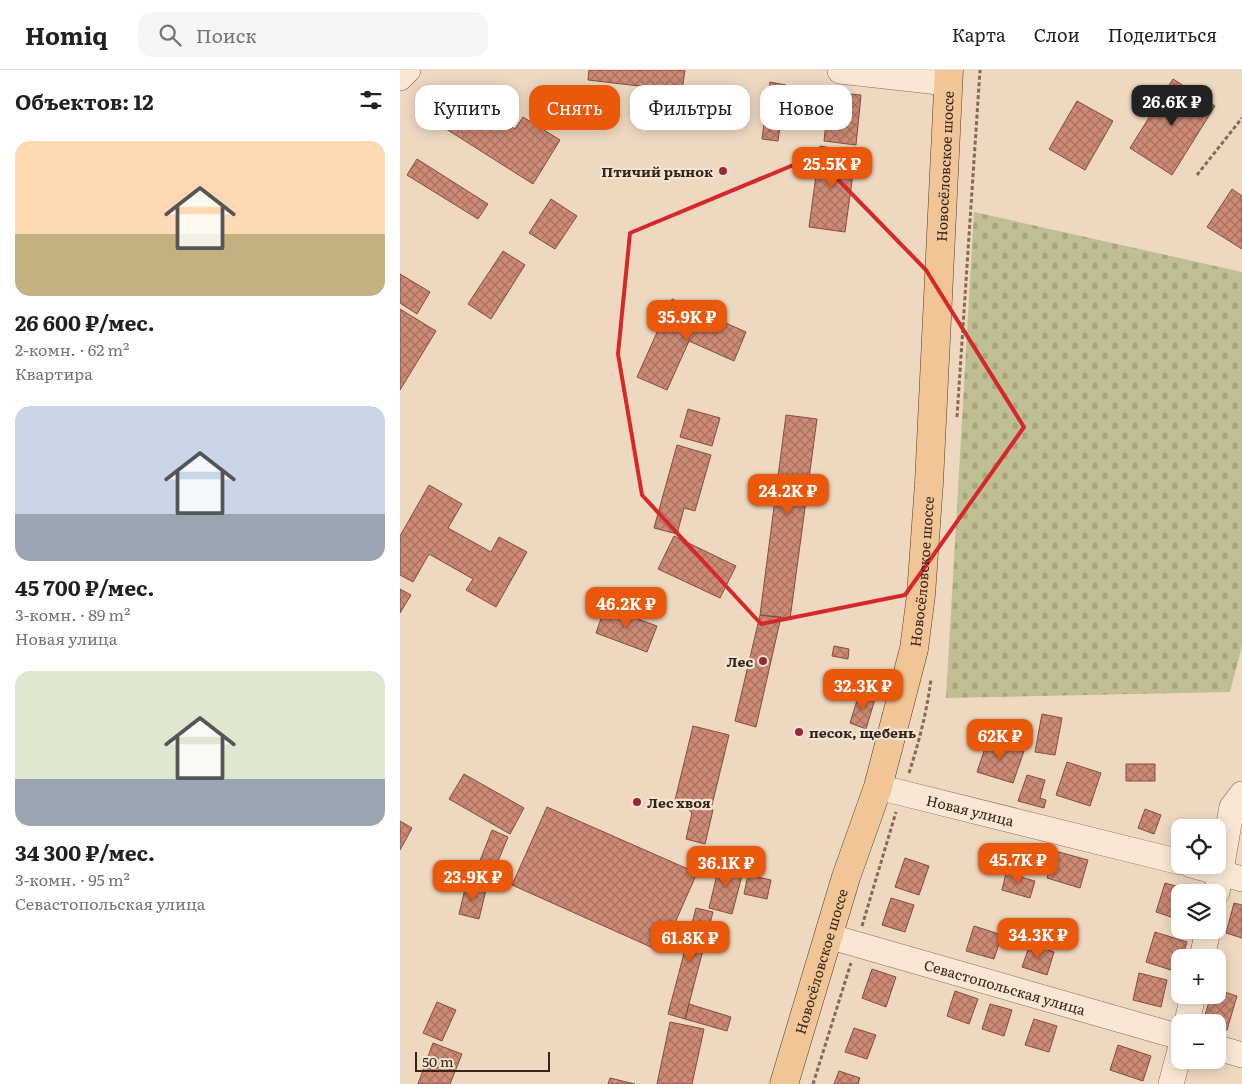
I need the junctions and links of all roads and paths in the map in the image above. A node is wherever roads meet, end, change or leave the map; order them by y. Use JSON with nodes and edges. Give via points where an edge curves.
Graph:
{"nodes":[{"id":1,"x":408,"y":70,"type":"edge"},
{"id":2,"x":840,"y":70,"type":"edge"},
{"id":3,"x":980,"y":70,"type":"edge"},
{"id":4,"x":949,"y":76,"type":"edge"},
{"id":5,"x":400,"y":78,"type":"edge"},
{"id":6,"x":1242,"y":118,"type":"edge"},
{"id":7,"x":974,"y":162,"type":"dead end"},
{"id":8,"x":1197,"y":175,"type":"dead end"},
{"id":9,"x":878,"y":787,"type":"junction"},
{"id":10,"x":1242,"y":794,"type":"edge"},
{"id":11,"x":1171,"y":860,"type":"edge"},
{"id":12,"x":1211,"y":874,"type":"edge"},
{"id":13,"x":1227,"y":881,"type":"edge"},
{"id":14,"x":828,"y":936,"type":"junction"},
{"id":15,"x":1171,"y":1034,"type":"edge"},
{"id":16,"x":1226,"y":1050,"type":"edge"},
{"id":17,"x":1242,"y":1055,"type":"edge"},
{"id":18,"x":1174,"y":1069,"type":"edge"},
{"id":19,"x":784,"y":1084,"type":"edge"},
{"id":20,"x":1170,"y":1084,"type":"edge"}],
"edges":[{"from":1,"to":5,"type":"street"},
{"from":2,"to":4,"type":"street"},
{"from":3,"to":7,"type":"path"},
{"from":4,"to":9,"type":"main road","name":"Новосёловское шоссе","via":[[936,369],[921,595],[914,649]]},
{"from":6,"to":8,"type":"path"},
{"from":9,"to":11,"type":"street","name":"Новая улица"},
{"from":9,"to":14,"type":"main road","name":"Новосёловское шоссе"},
{"from":10,"to":13,"type":"street","via":[[1232,807]]},
{"from":12,"to":13,"type":"street"},
{"from":14,"to":15,"type":"street","name":"Севастопольская улица"},
{"from":14,"to":19,"type":"main road","name":"Новосёловское шоссе"},
{"from":16,"to":17,"type":"street"},
{"from":18,"to":20,"type":"street"}]}
